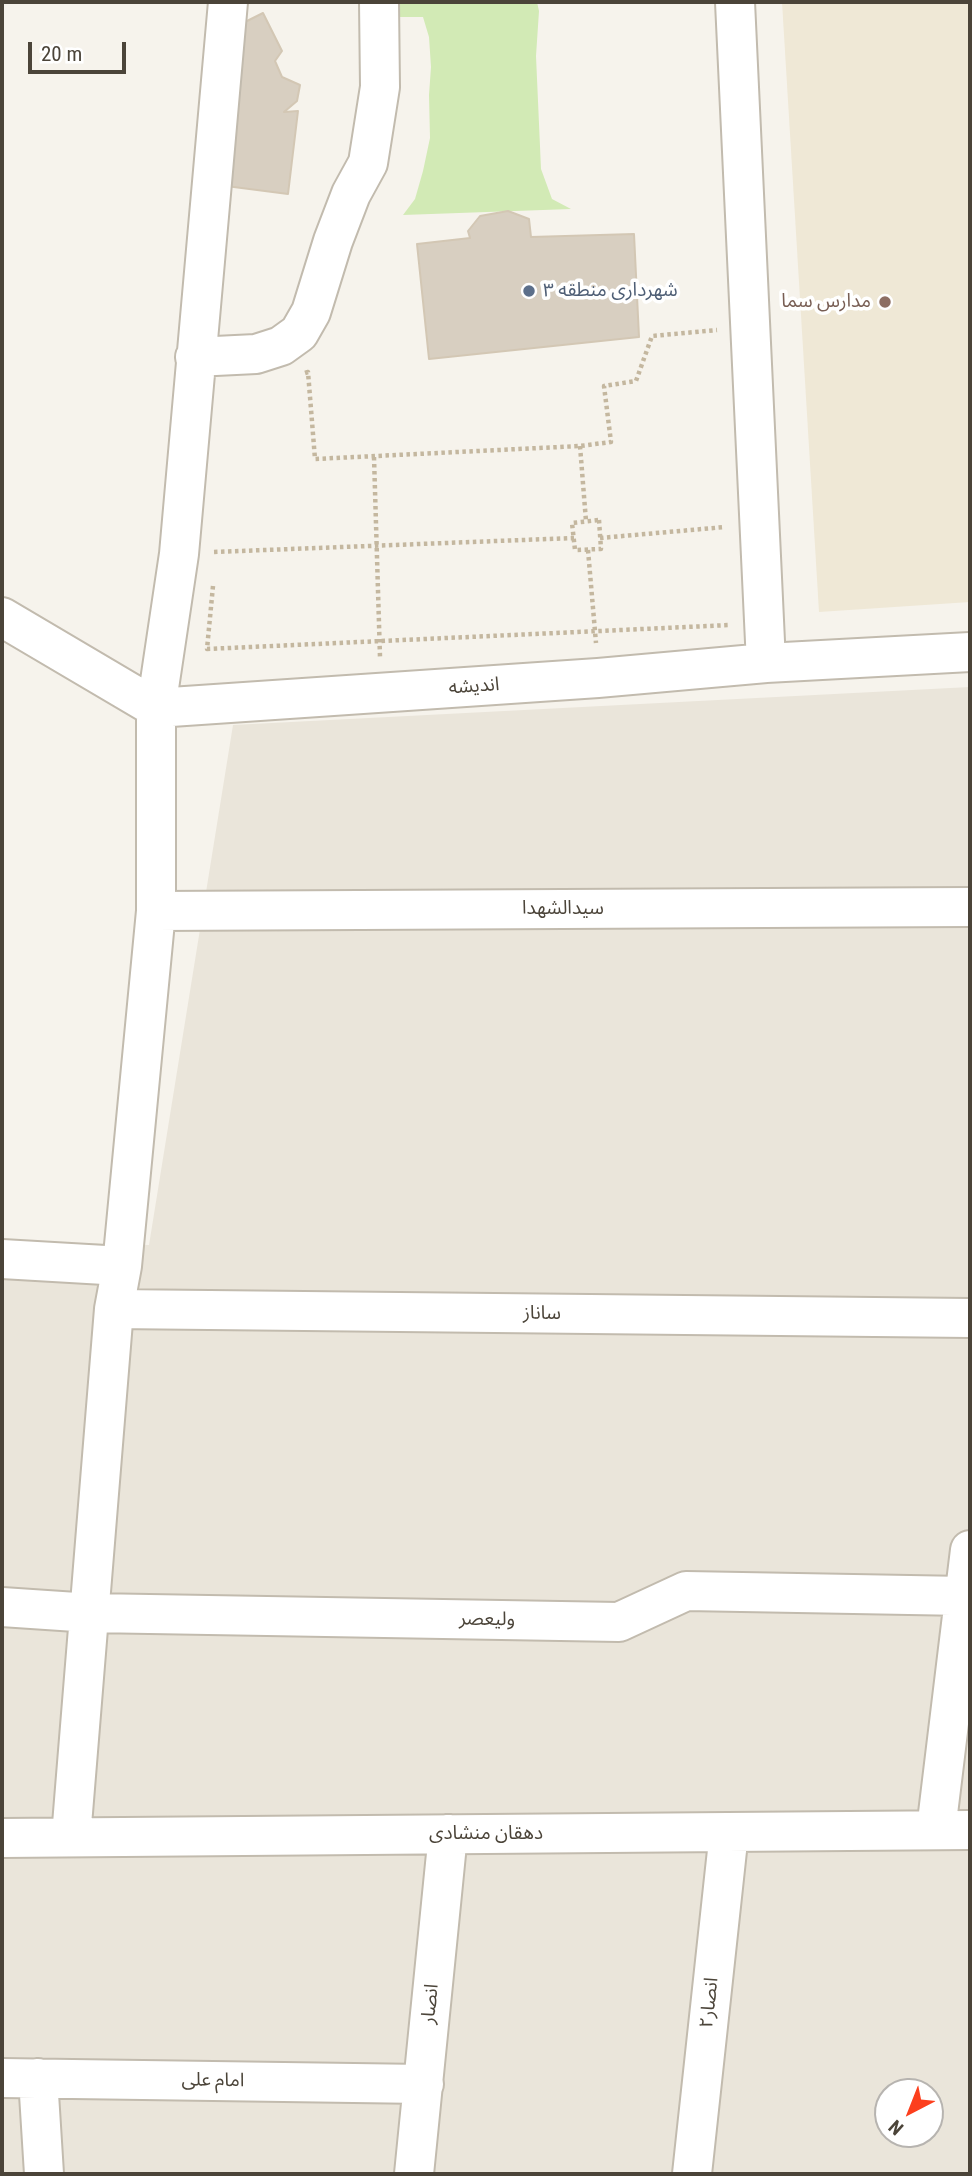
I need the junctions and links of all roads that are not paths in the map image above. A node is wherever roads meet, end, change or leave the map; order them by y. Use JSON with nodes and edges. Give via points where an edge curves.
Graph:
{"nodes":[{"id":1,"x":228,"y":2,"type":"edge"},
{"id":2,"x":379,"y":2,"type":"edge"},
{"id":3,"x":735,"y":2,"type":"edge"},
{"id":4,"x":195,"y":357,"type":"junction"},
{"id":5,"x":2,"y":617,"type":"edge"},
{"id":6,"x":970,"y":652,"type":"edge"},
{"id":7,"x":766,"y":663,"type":"junction"},
{"id":8,"x":156,"y":708,"type":"junction"},
{"id":9,"x":970,"y":907,"type":"edge"},
{"id":10,"x":156,"y":911,"type":"junction"},
{"id":11,"x":2,"y":1259,"type":"edge"},
{"id":12,"x":122,"y":1266,"type":"junction"},
{"id":13,"x":114,"y":1310,"type":"junction"},
{"id":14,"x":970,"y":1318,"type":"edge"},
{"id":15,"x":970,"y":1550,"type":"edge"},
{"id":16,"x":965,"y":1596,"type":"junction"},
{"id":17,"x":2,"y":1607,"type":"edge"},
{"id":18,"x":91,"y":1614,"type":"junction"},
{"id":19,"x":953,"y":1830,"type":"edge"},
{"id":20,"x":729,"y":1832,"type":"junction"},
{"id":21,"x":448,"y":1834,"type":"junction"},
{"id":22,"x":2,"y":1838,"type":"edge"},
{"id":23,"x":71,"y":1838,"type":"junction"},
{"id":24,"x":20,"y":2078,"type":"edge"},
{"id":25,"x":424,"y":2084,"type":"junction"},
{"id":26,"x":44,"y":2174,"type":"edge"},
{"id":27,"x":414,"y":2174,"type":"edge"},
{"id":28,"x":692,"y":2174,"type":"edge"}],
"edges":[{"from":1,"to":4,"type":"street"},
{"from":2,"to":4,"type":"street","via":[[380,87],[368,163],[333,241],[311,312],[299,333],[281,346],[256,354]]},
{"from":3,"to":7,"type":"street","via":[[729,333]]},
{"from":4,"to":8,"type":"street","via":[[198,553]]},
{"from":5,"to":8,"type":"street"},
{"from":6,"to":7,"type":"street","name":"اندیشه"},
{"from":7,"to":8,"type":"street","name":"اندیشه"},
{"from":8,"to":10,"type":"street"},
{"from":9,"to":10,"type":"street","name":"سیدالشهدا"},
{"from":10,"to":12,"type":"street"},
{"from":11,"to":12,"type":"street"},
{"from":12,"to":13,"type":"street"},
{"from":13,"to":14,"type":"street","name":"ساناز"},
{"from":13,"to":18,"type":"street"},
{"from":15,"to":16,"type":"street"},
{"from":16,"to":18,"type":"street","name":"ولیعصر","via":[[686,1591],[619,1622]]},
{"from":16,"to":19,"type":"street"},
{"from":17,"to":18,"type":"street","name":"ولیعصر"},
{"from":18,"to":23,"type":"street"},
{"from":19,"to":20,"type":"street","name":"دهقان منشادی"},
{"from":20,"to":21,"type":"street","name":"دهقان منشادی"},
{"from":20,"to":28,"type":"street","name":"انصار۲"},
{"from":21,"to":23,"type":"street","name":"دهقان منشادی"},
{"from":21,"to":25,"type":"street","name":"انصار"},
{"from":22,"to":23,"type":"street","name":"دهقان منشادی"},
{"from":24,"to":25,"type":"street","name":"امام علی"},
{"from":24,"to":26,"type":"street"},
{"from":25,"to":27,"type":"street","name":"انصار"}]}
